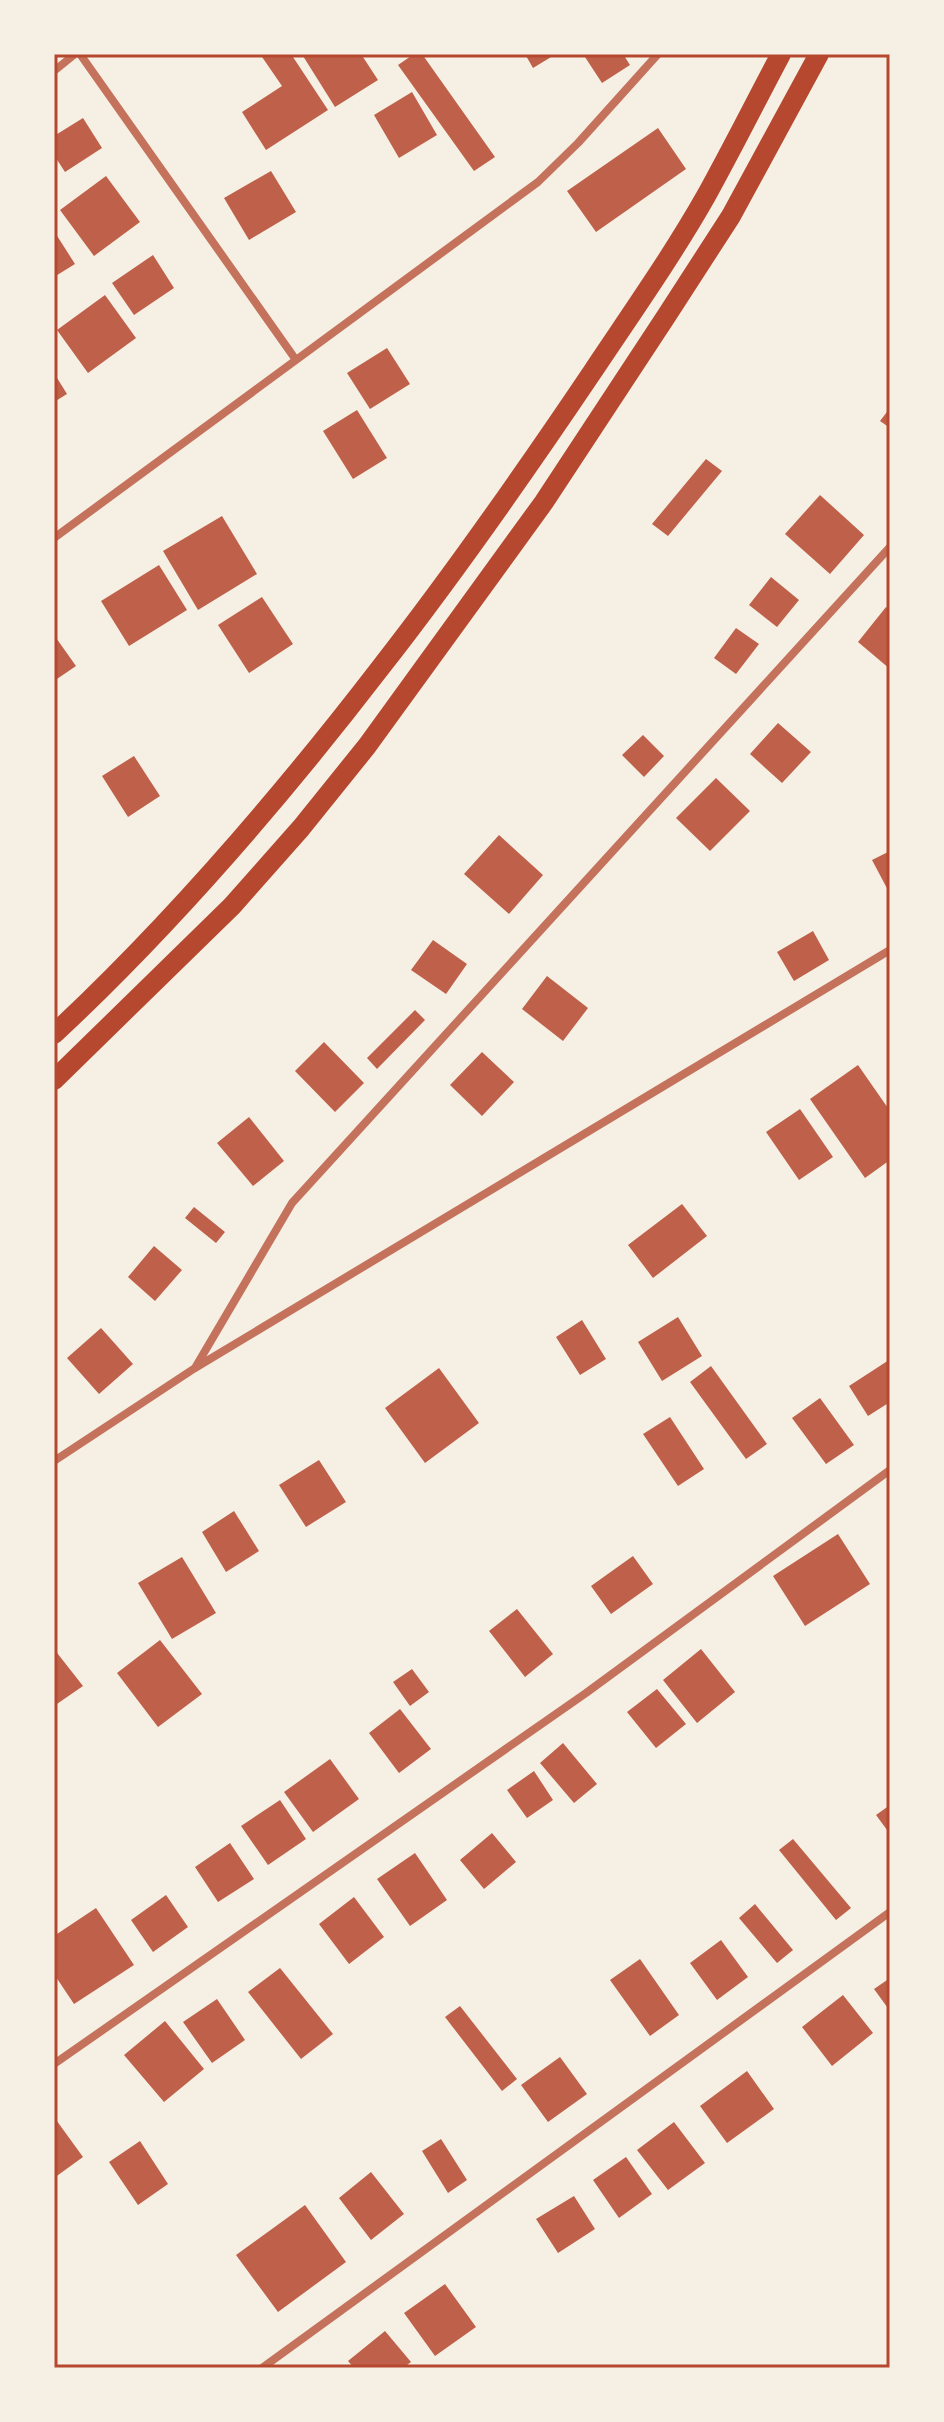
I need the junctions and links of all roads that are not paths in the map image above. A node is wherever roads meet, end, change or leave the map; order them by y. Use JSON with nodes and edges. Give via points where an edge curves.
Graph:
{"nodes":[{"id":1,"x":78,"y":54,"type":"edge"},
{"id":2,"x":658,"y":54,"type":"edge"},
{"id":3,"x":781,"y":54,"type":"edge"},
{"id":4,"x":819,"y":54,"type":"edge"},
{"id":5,"x":54,"y":71,"type":"edge"},
{"id":6,"x":296,"y":360,"type":"junction"},
{"id":7,"x":54,"y":538,"type":"edge"},
{"id":8,"x":890,"y":547,"type":"edge"},
{"id":9,"x":890,"y":950,"type":"edge"},
{"id":10,"x":54,"y":1034,"type":"edge"},
{"id":11,"x":54,"y":1080,"type":"edge"},
{"id":12,"x":195,"y":1368,"type":"junction"},
{"id":13,"x":54,"y":1461,"type":"edge"},
{"id":14,"x":890,"y":1470,"type":"edge"},
{"id":15,"x":890,"y":1912,"type":"edge"},
{"id":16,"x":54,"y":2064,"type":"edge"},
{"id":17,"x":262,"y":2368,"type":"edge"}],
"edges":[{"from":1,"to":5,"type":"street"},
{"from":1,"to":6,"type":"street"},
{"from":2,"to":6,"type":"street","via":[[538,182]]},
{"from":3,"to":10,"type":"main road","via":[[705,198],[646,292],[436,597],[215,870]]},
{"from":4,"to":11,"type":"main road","via":[[731,216],[667,315],[544,502],[377,733],[232,906]]},
{"from":6,"to":7,"type":"street"},
{"from":8,"to":12,"type":"street","via":[[292,1203]]},
{"from":9,"to":12,"type":"street"},
{"from":12,"to":13,"type":"street"},
{"from":14,"to":16,"type":"street","via":[[586,1693]]},
{"from":15,"to":17,"type":"street"}]}
